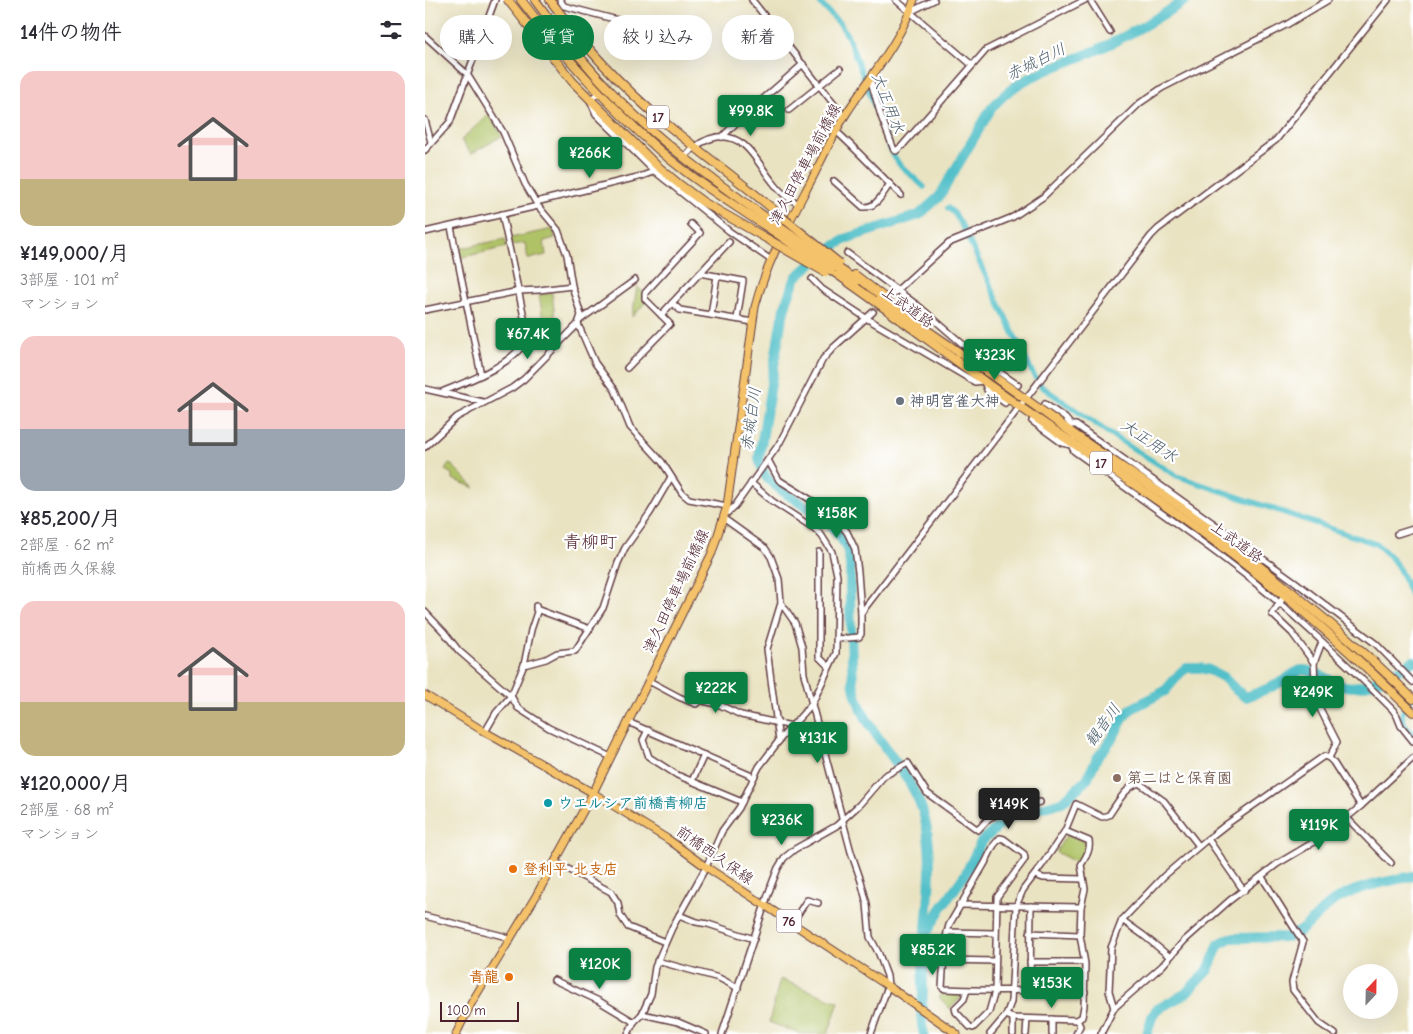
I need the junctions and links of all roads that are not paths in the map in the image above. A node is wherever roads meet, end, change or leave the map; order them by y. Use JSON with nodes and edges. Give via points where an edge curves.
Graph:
{"nodes":[{"id":1,"x":495,"y":0,"type":"edge"},
{"id":2,"x":508,"y":0,"type":"edge"},
{"id":3,"x":521,"y":0,"type":"edge"},
{"id":4,"x":535,"y":0,"type":"edge"},
{"id":5,"x":550,"y":0,"type":"edge"},
{"id":6,"x":560,"y":0,"type":"edge"},
{"id":7,"x":752,"y":0,"type":"edge"},
{"id":8,"x":896,"y":0,"type":"edge"},
{"id":9,"x":914,"y":0,"type":"edge"},
{"id":10,"x":934,"y":0,"type":"edge"},
{"id":11,"x":1085,"y":0,"type":"edge"},
{"id":12,"x":1090,"y":0,"type":"edge"},
{"id":13,"x":1328,"y":0,"type":"edge"},
{"id":14,"x":1388,"y":0,"type":"edge"},
{"id":15,"x":910,"y":12,"type":"junction"},
{"id":16,"x":604,"y":16,"type":"edge"},
{"id":17,"x":1110,"y":32,"type":"dead end"},
{"id":18,"x":425,"y":36,"type":"edge"},
{"id":19,"x":803,"y":64,"type":"junction"},
{"id":20,"x":972,"y":65,"type":"junction"},
{"id":21,"x":840,"y":69,"type":"dead end"},
{"id":22,"x":467,"y":74,"type":"junction"},
{"id":23,"x":869,"y":78,"type":"junction"},
{"id":24,"x":819,"y":85,"type":"junction"},
{"id":25,"x":597,"y":94,"type":"tunnel mouth"},
{"id":26,"x":590,"y":100,"type":"junction"},
{"id":27,"x":789,"y":110,"type":"dead end"},
{"id":28,"x":844,"y":117,"type":"junction"},
{"id":29,"x":425,"y":120,"type":"edge"},
{"id":30,"x":837,"y":132,"type":"junction"},
{"id":31,"x":722,"y":137,"type":"junction"},
{"id":32,"x":431,"y":142,"type":"junction"},
{"id":33,"x":694,"y":147,"type":"junction"},
{"id":34,"x":425,"y":150,"type":"edge"},
{"id":35,"x":687,"y":154,"type":"dead end"},
{"id":36,"x":677,"y":166,"type":"dead end"},
{"id":37,"x":653,"y":170,"type":"junction"},
{"id":38,"x":670,"y":176,"type":"junction"},
{"id":39,"x":834,"y":180,"type":"dead end"},
{"id":40,"x":890,"y":184,"type":"junction"},
{"id":41,"x":901,"y":195,"type":"dead end"},
{"id":42,"x":537,"y":204,"type":"junction"},
{"id":43,"x":799,"y":204,"type":"junction"},
{"id":44,"x":502,"y":214,"type":"junction"},
{"id":45,"x":691,"y":224,"type":"dead end"},
{"id":46,"x":451,"y":227,"type":"junction"},
{"id":47,"x":776,"y":229,"type":"junction"},
{"id":48,"x":425,"y":232,"type":"edge"},
{"id":49,"x":729,"y":242,"type":"dead end"},
{"id":50,"x":847,"y":253,"type":"dead end"},
{"id":51,"x":771,"y":260,"type":"junction"},
{"id":52,"x":833,"y":268,"type":"junction"},
{"id":53,"x":700,"y":274,"type":"junction"},
{"id":54,"x":717,"y":276,"type":"junction"},
{"id":55,"x":812,"y":279,"type":"dead end"},
{"id":56,"x":635,"y":280,"type":"dead end"},
{"id":57,"x":572,"y":286,"type":"junction"},
{"id":58,"x":898,"y":289,"type":"junction"},
{"id":59,"x":519,"y":291,"type":"junction"},
{"id":60,"x":893,"y":294,"type":"tunnel mouth"},
{"id":61,"x":466,"y":302,"type":"junction"},
{"id":62,"x":672,"y":303,"type":"junction"},
{"id":63,"x":425,"y":310,"type":"edge"},
{"id":64,"x":873,"y":312,"type":"tunnel mouth"},
{"id":65,"x":661,"y":315,"type":"junction"},
{"id":66,"x":711,"y":315,"type":"junction"},
{"id":67,"x":867,"y":318,"type":"junction"},
{"id":68,"x":737,"y":319,"type":"junction"},
{"id":69,"x":579,"y":322,"type":"junction"},
{"id":70,"x":753,"y":322,"type":"junction"},
{"id":71,"x":978,"y":364,"type":"junction"},
{"id":72,"x":627,"y":368,"type":"dead end"},
{"id":73,"x":481,"y":375,"type":"junction"},
{"id":74,"x":987,"y":378,"type":"junction"},
{"id":75,"x":1018,"y":385,"type":"dead end"},
{"id":76,"x":425,"y":388,"type":"edge"},
{"id":77,"x":442,"y":392,"type":"junction"},
{"id":78,"x":483,"y":402,"type":"junction"},
{"id":79,"x":1005,"y":403,"type":"dead end"},
{"id":80,"x":1023,"y":404,"type":"junction"},
{"id":81,"x":1045,"y":404,"type":"dead end"},
{"id":82,"x":1032,"y":421,"type":"dead end"},
{"id":83,"x":1069,"y":426,"type":"junction"},
{"id":84,"x":1073,"y":441,"type":"junction"},
{"id":85,"x":425,"y":447,"type":"edge"},
{"id":86,"x":769,"y":460,"type":"junction"},
{"id":87,"x":671,"y":477,"type":"junction"},
{"id":88,"x":753,"y":482,"type":"junction"},
{"id":89,"x":727,"y":506,"type":"junction"},
{"id":90,"x":724,"y":517,"type":"junction"},
{"id":91,"x":1413,"y":529,"type":"edge"},
{"id":92,"x":1397,"y":534,"type":"dead end"},
{"id":93,"x":819,"y":552,"type":"dead end"},
{"id":94,"x":1283,"y":598,"type":"dead end"},
{"id":95,"x":781,"y":603,"type":"junction"},
{"id":96,"x":1279,"y":603,"type":"junction"},
{"id":97,"x":425,"y":612,"type":"edge"},
{"id":98,"x":861,"y":613,"type":"junction"},
{"id":99,"x":590,"y":629,"type":"junction"},
{"id":100,"x":838,"y":638,"type":"junction"},
{"id":101,"x":1322,"y":642,"type":"junction"},
{"id":102,"x":524,"y":665,"type":"junction"},
{"id":103,"x":1315,"y":666,"type":"junction"},
{"id":104,"x":829,"y":667,"type":"junction"},
{"id":105,"x":649,"y":681,"type":"junction"},
{"id":106,"x":1413,"y":682,"type":"edge"},
{"id":107,"x":425,"y":695,"type":"edge"},
{"id":108,"x":511,"y":696,"type":"junction"},
{"id":109,"x":1410,"y":697,"type":"edge"},
{"id":110,"x":812,"y":704,"type":"junction"},
{"id":111,"x":1411,"y":710,"type":"edge"},
{"id":112,"x":629,"y":722,"type":"junction"},
{"id":113,"x":777,"y":724,"type":"junction"},
{"id":114,"x":792,"y":726,"type":"junction"},
{"id":115,"x":648,"y":730,"type":"junction"},
{"id":116,"x":485,"y":732,"type":"junction"},
{"id":117,"x":779,"y":740,"type":"junction"},
{"id":118,"x":1413,"y":741,"type":"edge"},
{"id":119,"x":704,"y":754,"type":"junction"},
{"id":120,"x":611,"y":757,"type":"junction"},
{"id":121,"x":1329,"y":758,"type":"junction"},
{"id":122,"x":1413,"y":758,"type":"edge"},
{"id":123,"x":754,"y":777,"type":"junction"},
{"id":124,"x":692,"y":781,"type":"junction"},
{"id":125,"x":593,"y":793,"type":"junction"},
{"id":126,"x":742,"y":802,"type":"junction"},
{"id":127,"x":1040,"y":802,"type":"dead end"},
{"id":128,"x":1361,"y":806,"type":"junction"},
{"id":129,"x":1347,"y":818,"type":"junction"},
{"id":130,"x":843,"y":819,"type":"junction"},
{"id":131,"x":1065,"y":831,"type":"junction"},
{"id":132,"x":1208,"y":839,"type":"junction"},
{"id":133,"x":1199,"y":846,"type":"junction"},
{"id":134,"x":555,"y":862,"type":"junction"},
{"id":135,"x":1391,"y":863,"type":"dead end"},
{"id":136,"x":705,"y":867,"type":"junction"},
{"id":137,"x":1035,"y":875,"type":"junction"},
{"id":138,"x":1262,"y":878,"type":"junction"},
{"id":139,"x":1083,"y":879,"type":"junction"},
{"id":140,"x":1244,"y":890,"type":"junction"},
{"id":141,"x":818,"y":904,"type":"dead end"},
{"id":142,"x":959,"y":905,"type":"junction"},
{"id":143,"x":765,"y":906,"type":"junction"},
{"id":144,"x":996,"y":906,"type":"junction"},
{"id":145,"x":1016,"y":906,"type":"junction"},
{"id":146,"x":1031,"y":906,"type":"junction"},
{"id":147,"x":1081,"y":907,"type":"junction"},
{"id":148,"x":679,"y":915,"type":"junction"},
{"id":149,"x":425,"y":916,"type":"edge"},
{"id":150,"x":1122,"y":920,"type":"junction"},
{"id":151,"x":792,"y":923,"type":"junction"},
{"id":152,"x":947,"y":932,"type":"junction"},
{"id":153,"x":995,"y":933,"type":"junction"},
{"id":154,"x":1031,"y":933,"type":"junction"},
{"id":155,"x":1080,"y":936,"type":"junction"},
{"id":156,"x":754,"y":939,"type":"junction"},
{"id":157,"x":510,"y":941,"type":"junction"},
{"id":158,"x":665,"y":942,"type":"junction"},
{"id":159,"x":1170,"y":957,"type":"junction"},
{"id":160,"x":943,"y":960,"type":"junction"},
{"id":161,"x":657,"y":961,"type":"junction"},
{"id":162,"x":995,"y":961,"type":"junction"},
{"id":163,"x":1030,"y":962,"type":"junction"},
{"id":164,"x":1084,"y":962,"type":"junction"},
{"id":165,"x":554,"y":980,"type":"dead end"},
{"id":166,"x":888,"y":986,"type":"junction"},
{"id":167,"x":738,"y":988,"type":"junction"},
{"id":168,"x":967,"y":990,"type":"junction"},
{"id":169,"x":1013,"y":990,"type":"junction"},
{"id":170,"x":1030,"y":990,"type":"junction"},
{"id":171,"x":995,"y":991,"type":"junction"},
{"id":172,"x":1085,"y":992,"type":"junction"},
{"id":173,"x":1114,"y":1008,"type":"junction"},
{"id":174,"x":641,"y":1014,"type":"junction"},
{"id":175,"x":1006,"y":1016,"type":"junction"},
{"id":176,"x":1013,"y":1018,"type":"junction"},
{"id":177,"x":1027,"y":1019,"type":"junction"},
{"id":178,"x":1052,"y":1019,"type":"junction"},
{"id":179,"x":1077,"y":1020,"type":"junction"},
{"id":180,"x":634,"y":1022,"type":"junction"},
{"id":181,"x":456,"y":1034,"type":"edge"},
{"id":182,"x":628,"y":1034,"type":"edge"},
{"id":183,"x":707,"y":1034,"type":"edge"},
{"id":184,"x":722,"y":1034,"type":"edge"},
{"id":185,"x":871,"y":1034,"type":"edge"},
{"id":186,"x":957,"y":1034,"type":"edge"},
{"id":187,"x":990,"y":1034,"type":"edge"},
{"id":188,"x":1013,"y":1034,"type":"edge"},
{"id":189,"x":1026,"y":1034,"type":"edge"},
{"id":190,"x":1052,"y":1034,"type":"edge"},
{"id":191,"x":1076,"y":1034,"type":"edge"},
{"id":192,"x":1101,"y":1034,"type":"edge"},
{"id":193,"x":1335,"y":1034,"type":"edge"}],
"edges":[{"from":1,"to":22,"type":"street"},
{"from":2,"to":26,"type":"highway","number":"17"},
{"from":3,"to":47,"type":"highway","name":"上武道路","number":"17","via":[[605,100],[652,144],[712,190]]},
{"from":4,"to":47,"type":"highway","name":"上武道路","number":"17","via":[[556,29],[631,112]]},
{"from":5,"to":33,"type":"highway","number":"17","via":[[612,79]]},
{"from":6,"to":16,"type":"street","via":[[565,6]]},
{"from":7,"to":19,"type":"street"},
{"from":8,"to":15,"type":"street"},
{"from":9,"to":15,"type":"main road","name":"津久田停車場前橋線"},
{"from":10,"to":15,"type":"street"},
{"from":11,"to":20,"type":"street","via":[[986,50]]},
{"from":12,"to":17,"type":"street"},
{"from":13,"to":58,"type":"street","via":[[1162,88],[1140,103],[1043,197],[1013,217],[949,243]]},
{"from":14,"to":80,"type":"street","via":[[1276,140],[1158,229]]},
{"from":15,"to":20,"type":"street"},
{"from":15,"to":23,"type":"main road","name":"津久田停車場前橋線","via":[[895,42]]},
{"from":18,"to":22,"type":"street"},
{"from":19,"to":24,"type":"street"},
{"from":19,"to":31,"type":"street"},
{"from":20,"to":23,"type":"street","via":[[896,151]]},
{"from":21,"to":24,"type":"street"},
{"from":22,"to":32,"type":"street","via":[[449,122]]},
{"from":22,"to":42,"type":"street","via":[[503,132]]},
{"from":23,"to":28,"type":"main road","name":"津久田停車場前橋線"},
{"from":24,"to":27,"type":"street"},
{"from":24,"to":28,"type":"street"},
{"from":25,"to":26,"type":"street"},
{"from":26,"to":37,"type":"street","via":[[596,114]]},
{"from":26,"to":38,"type":"highway","number":"17"},
{"from":28,"to":30,"type":"main road","name":"津久田停車場前橋線"},
{"from":29,"to":32,"type":"street"},
{"from":30,"to":40,"type":"street"},
{"from":30,"to":43,"type":"main road","name":"津久田停車場前橋線"},
{"from":31,"to":33,"type":"street"},
{"from":31,"to":43,"type":"street","via":[[747,147],[777,187]]},
{"from":32,"to":34,"type":"street"},
{"from":33,"to":35,"type":"street"},
{"from":33,"to":52,"type":"highway","number":"17","bridge":true,"via":[[783,218]]},
{"from":36,"to":38,"type":"street"},
{"from":37,"to":42,"type":"street","via":[[650,174]]},
{"from":37,"to":51,"type":"street"},
{"from":38,"to":52,"type":"highway","number":"17","bridge":true,"via":[[703,202],[771,241]]},
{"from":39,"to":40,"type":"street","via":[[863,207],[876,204]]},
{"from":40,"to":41,"type":"street"},
{"from":42,"to":44,"type":"street"},
{"from":42,"to":57,"type":"street","via":[[558,230],[567,255]]},
{"from":43,"to":51,"type":"main road","name":"津久田停車場前橋線"},
{"from":44,"to":46,"type":"street"},
{"from":44,"to":59,"type":"street"},
{"from":45,"to":65,"type":"street","via":[[700,233],[645,293],[645,299]]},
{"from":46,"to":48,"type":"street"},
{"from":46,"to":61,"type":"street"},
{"from":47,"to":52,"type":"highway","name":"上武道路","number":"17","bridge":true},
{"from":49,"to":53,"type":"street"},
{"from":50,"to":58,"type":"street"},
{"from":51,"to":70,"type":"main road","name":"津久田停車場前橋線"},
{"from":52,"to":71,"type":"highway","name":"上武道路","number":"17"},
{"from":52,"to":74,"type":"highway","name":"上武道路","number":"17"},
{"from":53,"to":54,"type":"street"},
{"from":53,"to":62,"type":"street"},
{"from":54,"to":66,"type":"street"},
{"from":54,"to":68,"type":"street","via":[[743,281]]},
{"from":55,"to":67,"type":"street"},
{"from":56,"to":69,"type":"street"},
{"from":57,"to":59,"type":"street"},
{"from":57,"to":69,"type":"street","via":[[581,315]]},
{"from":58,"to":60,"type":"street"},
{"from":58,"to":71,"type":"street","via":[[974,354]]},
{"from":59,"to":61,"type":"street"},
{"from":59,"to":73,"type":"street","via":[[528,336],[525,343],[503,363]]},
{"from":61,"to":63,"type":"street"},
{"from":61,"to":73,"type":"street"},
{"from":62,"to":65,"type":"street"},
{"from":62,"to":66,"type":"street","via":[[680,310]]},
{"from":64,"to":67,"type":"street"},
{"from":65,"to":72,"type":"street","via":[[670,324]]},
{"from":66,"to":68,"type":"street"},
{"from":67,"to":74,"type":"street","via":[[972,380],[979,382]]},
{"from":67,"to":86,"type":"street","via":[[823,359]]},
{"from":68,"to":70,"type":"street"},
{"from":69,"to":78,"type":"street","via":[[524,379]]},
{"from":69,"to":87,"type":"street","via":[[595,363],[615,390],[630,427],[662,462]]},
{"from":70,"to":89,"type":"main road","name":"津久田停車場前橋線"},
{"from":71,"to":74,"type":"highway","name":"上武道路","number":"17"},
{"from":71,"to":75,"type":"street","via":[[989,365]]},
{"from":73,"to":77,"type":"street"},
{"from":74,"to":79,"type":"street","via":[[987,390]]},
{"from":74,"to":80,"type":"highway","name":"上武道路","number":"17"},
{"from":76,"to":77,"type":"street"},
{"from":77,"to":78,"type":"street"},
{"from":78,"to":85,"type":"street","via":[[457,417]]},
{"from":80,"to":83,"type":"highway","name":"上武道路","number":"17"},
{"from":80,"to":84,"type":"highway","name":"上武道路","number":"17"},
{"from":80,"to":98,"type":"street"},
{"from":81,"to":83,"type":"street","via":[[1065,418]]},
{"from":82,"to":84,"type":"street","via":[[1062,443]]},
{"from":83,"to":84,"type":"highway","name":"上武道路","number":"17"},
{"from":83,"to":106,"type":"street","via":[[1076,425],[1162,485],[1376,644]]},
{"from":84,"to":96,"type":"street","via":[[1074,451],[1225,559]]},
{"from":84,"to":109,"type":"highway","name":"上武道路","number":"17","via":[[1139,478],[1238,550],[1306,602]]},
{"from":84,"to":111,"type":"highway","name":"上武道路","number":"17","via":[[1260,576]]},
{"from":86,"to":88,"type":"street"},
{"from":86,"to":98,"type":"street","via":[[779,480],[819,505],[847,532],[855,549]]},
{"from":87,"to":89,"type":"street","via":[[689,499]]},
{"from":87,"to":99,"type":"street","via":[[625,548],[603,608]]},
{"from":88,"to":90,"type":"street"},
{"from":88,"to":100,"type":"street","via":[[772,501],[815,529],[832,552],[837,575]]},
{"from":89,"to":90,"type":"main road","name":"津久田停車場前橋線"},
{"from":90,"to":95,"type":"street","via":[[765,548],[771,557],[779,579]]},
{"from":90,"to":105,"type":"main road","name":"津久田停車場前橋線","via":[[712,553]]},
{"from":91,"to":92,"type":"street"},
{"from":93,"to":104,"type":"street","via":[[819,657]]},
{"from":94,"to":96,"type":"street"},
{"from":95,"to":110,"type":"street","via":[[795,623]]},
{"from":95,"to":113,"type":"street","via":[[767,649]]},
{"from":96,"to":101,"type":"street"},
{"from":96,"to":103,"type":"street","via":[[1272,614]]},
{"from":97,"to":108,"type":"street","via":[[459,651]]},
{"from":98,"to":100,"type":"street","via":[[859,637]]},
{"from":99,"to":102,"type":"street","via":[[575,651],[557,653]]},
{"from":99,"to":102,"type":"street","via":[[536,608]]},
{"from":100,"to":104,"type":"street","via":[[836,654]]},
{"from":101,"to":103,"type":"street"},
{"from":101,"to":118,"type":"street","via":[[1397,716]]},
{"from":102,"to":108,"type":"street"},
{"from":103,"to":121,"type":"street","via":[[1318,708],[1337,742]]},
{"from":104,"to":110,"type":"street"},
{"from":105,"to":112,"type":"main road","name":"津久田停車場前橋線"},
{"from":105,"to":113,"type":"street","via":[[696,704],[700,700],[707,701],[741,716]]},
{"from":107,"to":116,"type":"main road","name":"前橋西久保線","number":"76"},
{"from":108,"to":116,"type":"street"},
{"from":108,"to":120,"type":"street","via":[[518,708],[537,721]]},
{"from":110,"to":114,"type":"street"},
{"from":110,"to":130,"type":"street"},
{"from":112,"to":115,"type":"street"},
{"from":112,"to":120,"type":"main road","name":"津久田停車場前橋線"},
{"from":113,"to":114,"type":"street"},
{"from":113,"to":117,"type":"street"},
{"from":114,"to":117,"type":"street"},
{"from":115,"to":119,"type":"street"},
{"from":115,"to":124,"type":"street","via":[[643,740],[649,757]]},
{"from":116,"to":125,"type":"main road","name":"前橋西久保線","number":"76"},
{"from":117,"to":123,"type":"street"},
{"from":119,"to":123,"type":"street"},
{"from":119,"to":124,"type":"street"},
{"from":120,"to":125,"type":"main road","name":"津久田停車場前橋線"},
{"from":121,"to":128,"type":"street"},
{"from":121,"to":132,"type":"street","via":[[1321,757]]},
{"from":122,"to":128,"type":"street"},
{"from":123,"to":126,"type":"street"},
{"from":124,"to":126,"type":"street"},
{"from":125,"to":134,"type":"main road","name":"津久田停車場前橋線"},
{"from":125,"to":136,"type":"main road","name":"前橋西久保線","number":"76","via":[[669,840]]},
{"from":126,"to":136,"type":"street","via":[[722,830]]},
{"from":127,"to":130,"type":"street","via":[[1002,812],[989,818],[978,830],[927,793],[908,763],[884,776],[859,806]]},
{"from":128,"to":129,"type":"street"},
{"from":129,"to":135,"type":"street"},
{"from":129,"to":138,"type":"street","via":[[1326,835],[1277,864]]},
{"from":130,"to":143,"type":"street","via":[[784,858]]},
{"from":130,"to":166,"type":"street","via":[[865,896],[870,937],[879,954]]},
{"from":131,"to":133,"type":"street","via":[[1076,804],[1102,817],[1109,815],[1119,800],[1139,783],[1164,801]]},
{"from":131,"to":137,"type":"street"},
{"from":131,"to":139,"type":"street","via":[[1089,841],[1081,865]]},
{"from":132,"to":133,"type":"street"},
{"from":132,"to":140,"type":"street"},
{"from":133,"to":150,"type":"street"},
{"from":134,"to":157,"type":"main road","name":"津久田停車場前橋線"},
{"from":134,"to":158,"type":"street","via":[[611,892],[628,927]]},
{"from":136,"to":143,"type":"main road","name":"前橋西久保線","number":"76"},
{"from":136,"to":148,"type":"street"},
{"from":137,"to":139,"type":"street"},
{"from":137,"to":145,"type":"street"},
{"from":138,"to":140,"type":"street"},
{"from":138,"to":193,"type":"street","via":[[1303,942],[1292,982],[1293,990],[1319,1023]]},
{"from":139,"to":147,"type":"street","via":[[1085,889]]},
{"from":140,"to":159,"type":"street"},
{"from":141,"to":151,"type":"street","via":[[807,900]]},
{"from":142,"to":144,"type":"street"},
{"from":142,"to":144,"type":"street","via":[[1000,838],[1024,854],[1025,859],[997,897]]},
{"from":142,"to":152,"type":"street"},
{"from":143,"to":151,"type":"main road","name":"前橋西久保線","number":"76"},
{"from":143,"to":156,"type":"street"},
{"from":144,"to":145,"type":"street"},
{"from":144,"to":153,"type":"street"},
{"from":145,"to":146,"type":"street"},
{"from":145,"to":169,"type":"street"},
{"from":146,"to":147,"type":"street"},
{"from":146,"to":154,"type":"street"},
{"from":147,"to":155,"type":"street"},
{"from":148,"to":156,"type":"street"},
{"from":148,"to":158,"type":"street"},
{"from":149,"to":157,"type":"street","via":[[503,936]]},
{"from":150,"to":159,"type":"street"},
{"from":150,"to":173,"type":"street","via":[[1111,948],[1109,991]]},
{"from":151,"to":166,"type":"main road","name":"前橋西久保線","number":"76"},
{"from":152,"to":153,"type":"street"},
{"from":152,"to":160,"type":"street"},
{"from":153,"to":162,"type":"street"},
{"from":154,"to":155,"type":"street"},
{"from":154,"to":163,"type":"street"},
{"from":155,"to":164,"type":"street"},
{"from":156,"to":167,"type":"street"},
{"from":157,"to":181,"type":"main road","name":"津久田停車場前橋線"},
{"from":158,"to":161,"type":"street"},
{"from":159,"to":173,"type":"street"},
{"from":160,"to":162,"type":"street"},
{"from":160,"to":168,"type":"street","via":[[942,987]]},
{"from":161,"to":167,"type":"street","via":[[719,978]]},
{"from":161,"to":174,"type":"street","via":[[651,994]]},
{"from":162,"to":171,"type":"street"},
{"from":163,"to":164,"type":"street"},
{"from":163,"to":170,"type":"street"},
{"from":164,"to":172,"type":"street"},
{"from":165,"to":180,"type":"street"},
{"from":166,"to":185,"type":"street"},
{"from":166,"to":186,"type":"main road","name":"前橋西久保線","number":"76"},
{"from":167,"to":184,"type":"street"},
{"from":168,"to":171,"type":"street"},
{"from":168,"to":171,"type":"street","via":[[955,1008],[973,1028],[989,1012]]},
{"from":169,"to":170,"type":"street"},
{"from":169,"to":171,"type":"street"},
{"from":169,"to":175,"type":"street"},
{"from":170,"to":172,"type":"street"},
{"from":172,"to":179,"type":"street","via":[[1082,1017]]},
{"from":173,"to":192,"type":"street"},
{"from":174,"to":180,"type":"street"},
{"from":174,"to":183,"type":"street","via":[[678,1022]]},
{"from":175,"to":176,"type":"street"},
{"from":175,"to":187,"type":"street"},
{"from":176,"to":177,"type":"street"},
{"from":176,"to":188,"type":"street"},
{"from":177,"to":178,"type":"street"},
{"from":177,"to":189,"type":"street"},
{"from":178,"to":179,"type":"street"},
{"from":178,"to":190,"type":"street"},
{"from":179,"to":191,"type":"street"},
{"from":180,"to":182,"type":"street"}]}
